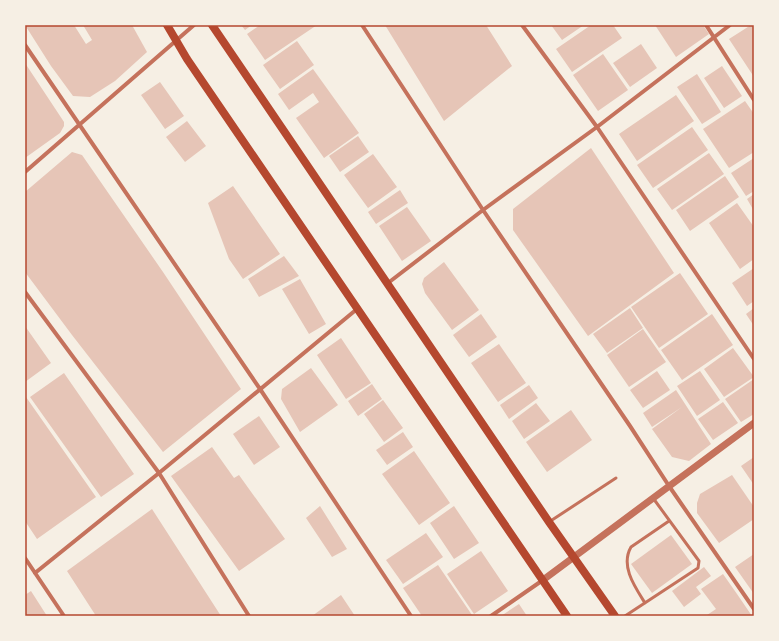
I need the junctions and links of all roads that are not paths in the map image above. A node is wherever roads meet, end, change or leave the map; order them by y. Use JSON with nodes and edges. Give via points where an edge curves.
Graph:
{"nodes":[{"id":1,"x":167,"y":25,"type":"edge"},
{"id":2,"x":194,"y":25,"type":"edge"},
{"id":3,"x":212,"y":25,"type":"edge"},
{"id":4,"x":362,"y":25,"type":"edge"},
{"id":5,"x":522,"y":25,"type":"edge"},
{"id":6,"x":706,"y":25,"type":"edge"},
{"id":7,"x":730,"y":25,"type":"edge"},
{"id":8,"x":714,"y":37,"type":"junction"},
{"id":9,"x":175,"y":41,"type":"junction"},
{"id":10,"x":25,"y":46,"type":"edge"},
{"id":11,"x":754,"y":100,"type":"edge"},
{"id":12,"x":79,"y":125,"type":"junction"},
{"id":13,"x":597,"y":127,"type":"junction"},
{"id":14,"x":25,"y":172,"type":"edge"},
{"id":15,"x":483,"y":210,"type":"junction"},
{"id":16,"x":388,"y":283,"type":"junction"},
{"id":17,"x":25,"y":292,"type":"edge"},
{"id":18,"x":357,"y":309,"type":"junction"},
{"id":19,"x":754,"y":359,"type":"edge"},
{"id":20,"x":260,"y":389,"type":"junction"},
{"id":21,"x":754,"y":423,"type":"edge"},
{"id":22,"x":159,"y":473,"type":"junction"},
{"id":23,"x":616,"y":478,"type":"dead end"},
{"id":24,"x":669,"y":486,"type":"junction"},
{"id":25,"x":653,"y":498,"type":"junction"},
{"id":26,"x":670,"y":521,"type":"junction"},
{"id":27,"x":549,"y":522,"type":"junction"},
{"id":28,"x":25,"y":558,"type":"edge"},
{"id":29,"x":573,"y":558,"type":"junction"},
{"id":30,"x":35,"y":573,"type":"junction"},
{"id":31,"x":543,"y":580,"type":"junction"},
{"id":32,"x":645,"y":603,"type":"junction"},
{"id":33,"x":754,"y":610,"type":"edge"},
{"id":34,"x":64,"y":616,"type":"edge"},
{"id":35,"x":249,"y":616,"type":"edge"},
{"id":36,"x":411,"y":616,"type":"edge"},
{"id":37,"x":491,"y":616,"type":"edge"},
{"id":38,"x":567,"y":616,"type":"edge"},
{"id":39,"x":614,"y":616,"type":"edge"},
{"id":40,"x":624,"y":616,"type":"edge"}],
"edges":[{"from":1,"to":9,"type":"main road"},
{"from":2,"to":9,"type":"street"},
{"from":3,"to":16,"type":"main road"},
{"from":4,"to":15,"type":"street"},
{"from":5,"to":13,"type":"street"},
{"from":6,"to":8,"type":"street"},
{"from":7,"to":8,"type":"street"},
{"from":8,"to":11,"type":"street"},
{"from":8,"to":13,"type":"street"},
{"from":9,"to":12,"type":"street"},
{"from":9,"to":18,"type":"main road"},
{"from":10,"to":12,"type":"street"},
{"from":12,"to":14,"type":"street"},
{"from":12,"to":20,"type":"street"},
{"from":13,"to":15,"type":"street"},
{"from":13,"to":19,"type":"street"},
{"from":15,"to":16,"type":"street"},
{"from":15,"to":24,"type":"street"},
{"from":16,"to":27,"type":"main road"},
{"from":17,"to":22,"type":"street"},
{"from":18,"to":20,"type":"street"},
{"from":18,"to":31,"type":"main road"},
{"from":20,"to":22,"type":"street"},
{"from":20,"to":36,"type":"street"},
{"from":21,"to":24,"type":"street"},
{"from":22,"to":30,"type":"street"},
{"from":22,"to":35,"type":"street"},
{"from":23,"to":27,"type":"lane"},
{"from":24,"to":25,"type":"street"},
{"from":24,"to":33,"type":"street"},
{"from":25,"to":26,"type":"lane"},
{"from":25,"to":29,"type":"street"},
{"from":26,"to":32,"type":"lane","via":[[631,547],[628,554],[629,572]]},
{"from":26,"to":32,"type":"lane","via":[[699,561],[699,566]]},
{"from":27,"to":29,"type":"main road"},
{"from":28,"to":30,"type":"street"},
{"from":29,"to":31,"type":"street"},
{"from":29,"to":39,"type":"main road"},
{"from":30,"to":34,"type":"street"},
{"from":31,"to":37,"type":"street"},
{"from":31,"to":38,"type":"main road"},
{"from":32,"to":40,"type":"lane"}]}
